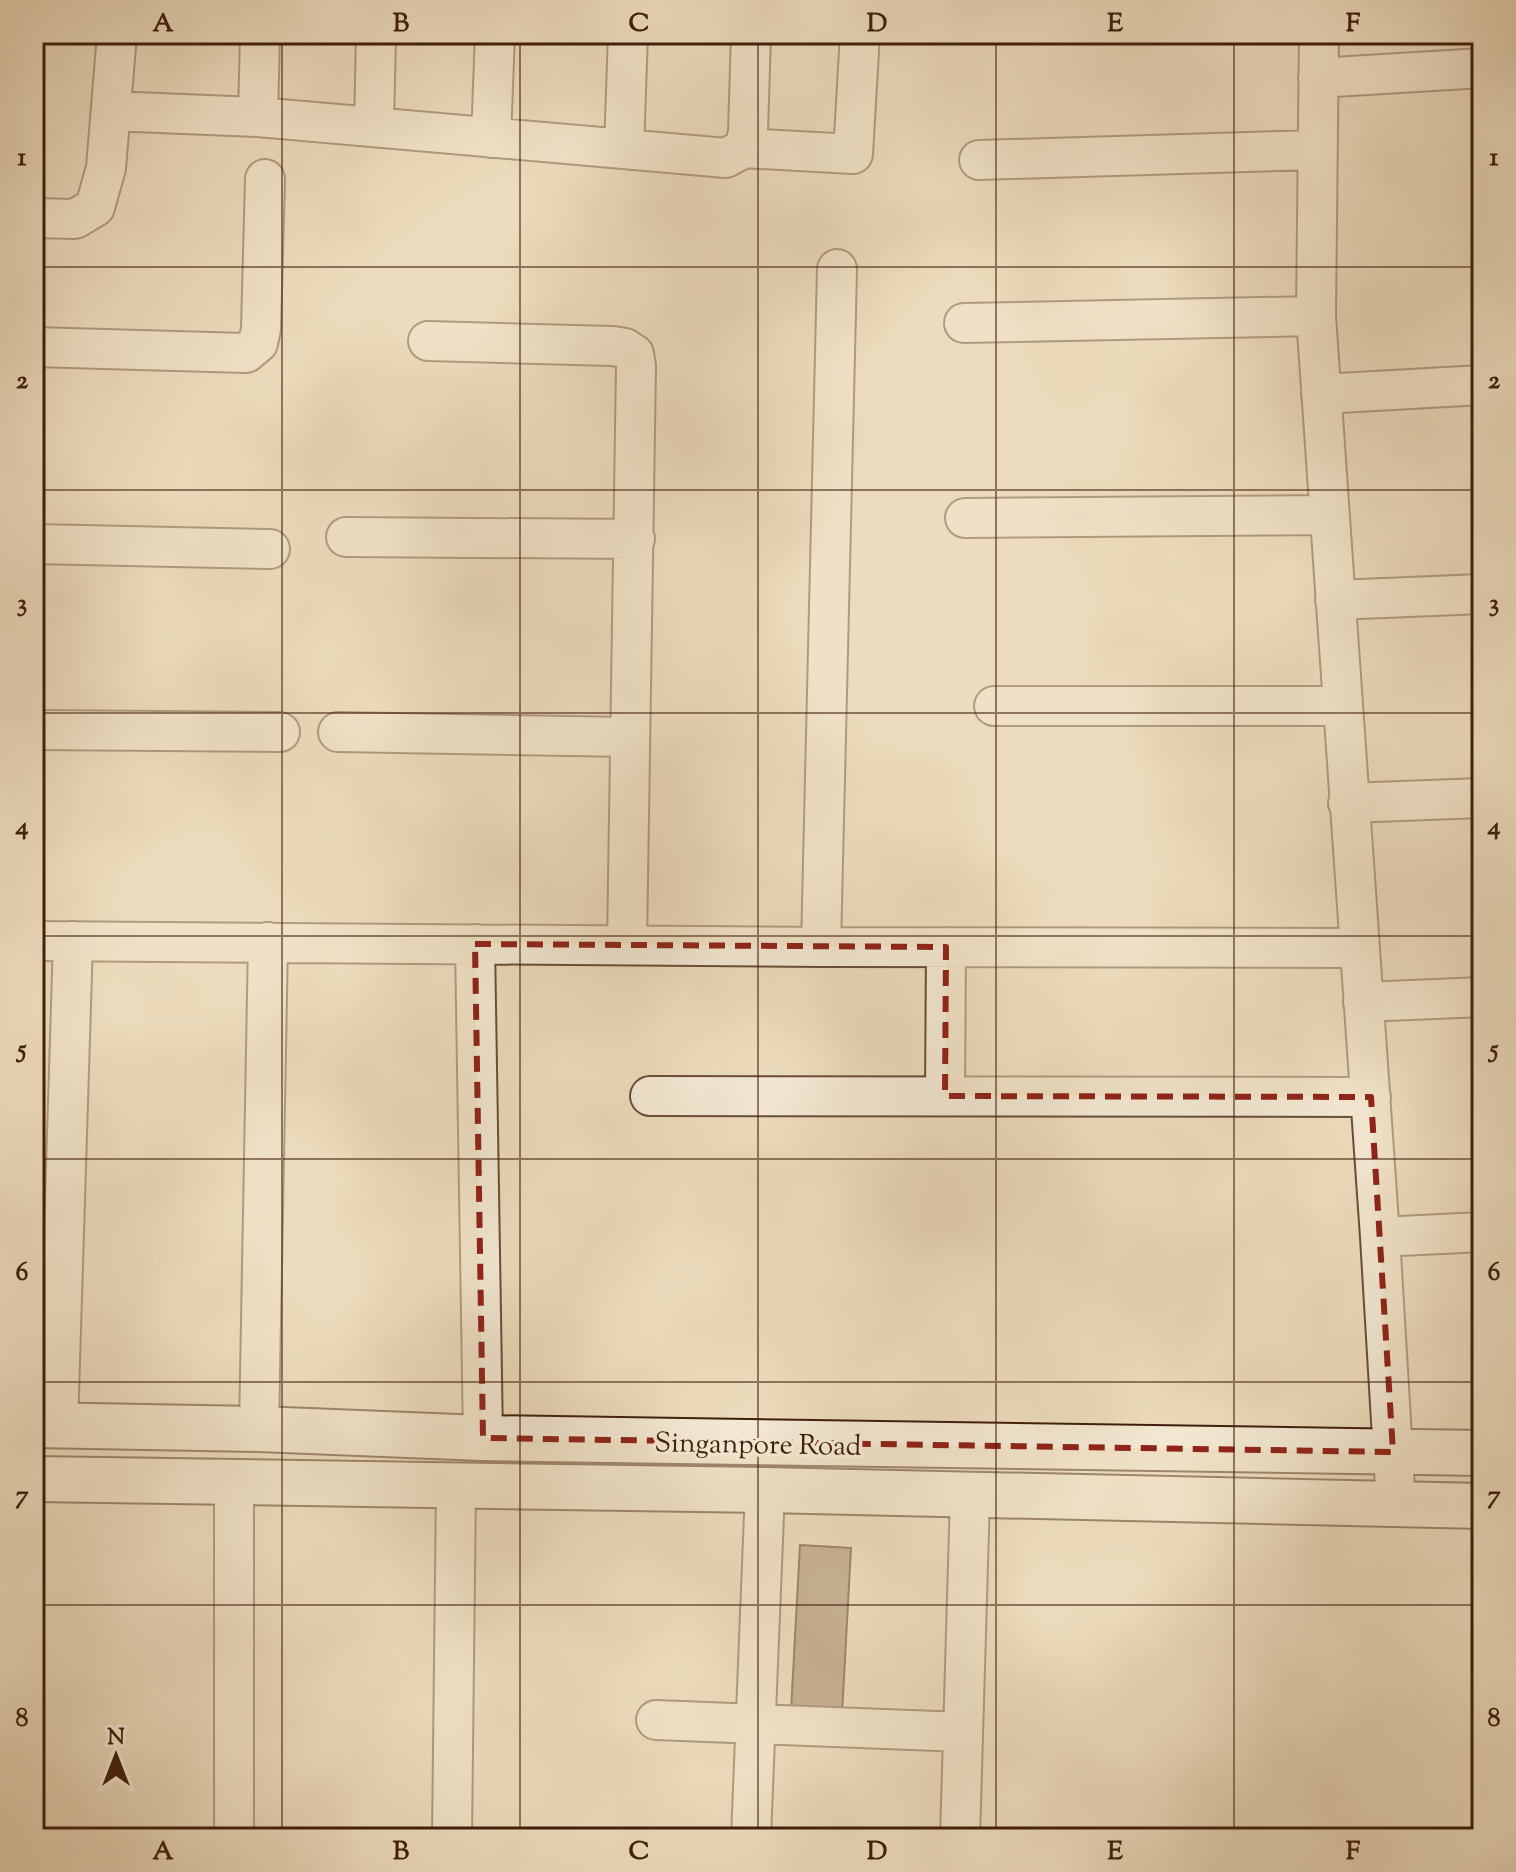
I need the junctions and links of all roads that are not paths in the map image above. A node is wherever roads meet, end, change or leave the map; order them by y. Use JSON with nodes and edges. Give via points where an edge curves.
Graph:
{"nodes":[{"id":1,"x":117,"y":34,"type":"edge"},
{"id":2,"x":260,"y":34,"type":"edge"},
{"id":3,"x":376,"y":34,"type":"edge"},
{"id":4,"x":495,"y":34,"type":"edge"},
{"id":5,"x":628,"y":34,"type":"edge"},
{"id":6,"x":751,"y":34,"type":"edge"},
{"id":7,"x":860,"y":34,"type":"edge"},
{"id":8,"x":1319,"y":34,"type":"edge"},
{"id":9,"x":1482,"y":68,"type":"edge"},
{"id":10,"x":1318,"y":78,"type":"junction"},
{"id":11,"x":111,"y":111,"type":"junction"},
{"id":12,"x":258,"y":117,"type":"junction"},
{"id":13,"x":374,"y":127,"type":"junction"},
{"id":14,"x":491,"y":138,"type":"junction"},
{"id":15,"x":744,"y":148,"type":"junction"},
{"id":16,"x":624,"y":149,"type":"junction"},
{"id":17,"x":1316,"y":150,"type":"junction"},
{"id":18,"x":979,"y":160,"type":"dead end"},
{"id":19,"x":265,"y":179,"type":"dead end"},
{"id":20,"x":34,"y":218,"type":"edge"},
{"id":21,"x":837,"y":269,"type":"dead end"},
{"id":22,"x":1316,"y":316,"type":"junction"},
{"id":23,"x":964,"y":323,"type":"dead end"},
{"id":24,"x":428,"y":341,"type":"dead end"},
{"id":25,"x":34,"y":347,"type":"edge"},
{"id":26,"x":1482,"y":385,"type":"edge"},
{"id":27,"x":1321,"y":394,"type":"junction"},
{"id":28,"x":1328,"y":515,"type":"junction"},
{"id":29,"x":965,"y":518,"type":"dead end"},
{"id":30,"x":346,"y":537,"type":"dead end"},
{"id":31,"x":635,"y":539,"type":"junction"},
{"id":32,"x":34,"y":544,"type":"edge"},
{"id":33,"x":270,"y":549,"type":"dead end"},
{"id":34,"x":1482,"y":594,"type":"edge"},
{"id":35,"x":1335,"y":600,"type":"junction"},
{"id":36,"x":994,"y":706,"type":"dead end"},
{"id":37,"x":1342,"y":706,"type":"junction"},
{"id":38,"x":34,"y":730,"type":"edge"},
{"id":39,"x":280,"y":732,"type":"dead end"},
{"id":40,"x":338,"y":732,"type":"dead end"},
{"id":41,"x":630,"y":737,"type":"junction"},
{"id":42,"x":1482,"y":798,"type":"edge"},
{"id":43,"x":1348,"y":803,"type":"junction"},
{"id":44,"x":34,"y":941,"type":"edge"},
{"id":45,"x":73,"y":941,"type":"junction"},
{"id":46,"x":268,"y":942,"type":"junction"},
{"id":47,"x":475,"y":944,"type":"junction"},
{"id":48,"x":627,"y":945,"type":"junction"},
{"id":49,"x":821,"y":947,"type":"junction"},
{"id":50,"x":946,"y":947,"type":"junction"},
{"id":51,"x":1360,"y":948,"type":"junction"},
{"id":52,"x":1482,"y":997,"type":"edge"},
{"id":53,"x":1363,"y":1002,"type":"junction"},
{"id":54,"x":650,"y":1096,"type":"dead end"},
{"id":55,"x":945,"y":1096,"type":"junction"},
{"id":56,"x":1371,"y":1097,"type":"junction"},
{"id":57,"x":1482,"y":1232,"type":"edge"},
{"id":58,"x":1380,"y":1237,"type":"junction"},
{"id":59,"x":46,"y":1425,"type":"edge"},
{"id":60,"x":259,"y":1429,"type":"junction"},
{"id":61,"x":483,"y":1438,"type":"junction"},
{"id":62,"x":1393,"y":1452,"type":"junction"},
{"id":63,"x":1482,"y":1453,"type":"edge"},
{"id":64,"x":34,"y":1479,"type":"edge"},
{"id":65,"x":234,"y":1482,"type":"junction"},
{"id":66,"x":456,"y":1487,"type":"junction"},
{"id":67,"x":765,"y":1490,"type":"junction"},
{"id":68,"x":970,"y":1496,"type":"junction"},
{"id":69,"x":1396,"y":1504,"type":"junction"},
{"id":70,"x":1482,"y":1506,"type":"edge"},
{"id":71,"x":656,"y":1720,"type":"dead end"},
{"id":72,"x":756,"y":1724,"type":"junction"},
{"id":73,"x":963,"y":1732,"type":"junction"},
{"id":74,"x":234,"y":1838,"type":"edge"},
{"id":75,"x":452,"y":1838,"type":"edge"},
{"id":76,"x":751,"y":1838,"type":"edge"},
{"id":77,"x":960,"y":1838,"type":"edge"}],
"edges":[{"from":1,"to":11,"type":"street"},
{"from":2,"to":12,"type":"street"},
{"from":3,"to":13,"type":"street"},
{"from":4,"to":14,"type":"street"},
{"from":5,"to":16,"type":"street"},
{"from":6,"to":15,"type":"street"},
{"from":7,"to":15,"type":"street","via":[[853,154]]},
{"from":8,"to":10,"type":"street"},
{"from":9,"to":10,"type":"street"},
{"from":10,"to":17,"type":"street"},
{"from":11,"to":12,"type":"street"},
{"from":11,"to":20,"type":"street","via":[[106,168],[95,207],[75,219]]},
{"from":12,"to":13,"type":"street"},
{"from":13,"to":14,"type":"street"},
{"from":14,"to":16,"type":"street"},
{"from":15,"to":16,"type":"street","via":[[726,158]]},
{"from":17,"to":18,"type":"street"},
{"from":17,"to":22,"type":"street"},
{"from":19,"to":25,"type":"street","via":[[261,329],[258,343],[246,353]]},
{"from":21,"to":49,"type":"street"},
{"from":22,"to":23,"type":"street"},
{"from":22,"to":27,"type":"street"},
{"from":24,"to":31,"type":"street","via":[[613,346],[634,354]]},
{"from":26,"to":27,"type":"street"},
{"from":27,"to":28,"type":"street"},
{"from":28,"to":29,"type":"street"},
{"from":28,"to":35,"type":"street"},
{"from":30,"to":31,"type":"street"},
{"from":31,"to":41,"type":"street"},
{"from":32,"to":33,"type":"street"},
{"from":34,"to":35,"type":"street"},
{"from":35,"to":37,"type":"street"},
{"from":36,"to":37,"type":"street"},
{"from":37,"to":43,"type":"street"},
{"from":38,"to":39,"type":"street"},
{"from":40,"to":41,"type":"street"},
{"from":41,"to":48,"type":"street"},
{"from":42,"to":43,"type":"street"},
{"from":43,"to":51,"type":"street"},
{"from":44,"to":45,"type":"street"},
{"from":45,"to":46,"type":"street"},
{"from":45,"to":59,"type":"street"},
{"from":46,"to":47,"type":"street"},
{"from":46,"to":60,"type":"street"},
{"from":47,"to":48,"type":"street"},
{"from":47,"to":61,"type":"street"},
{"from":48,"to":49,"type":"street"},
{"from":49,"to":50,"type":"street"},
{"from":50,"to":51,"type":"street"},
{"from":50,"to":55,"type":"street"},
{"from":51,"to":53,"type":"street"},
{"from":52,"to":53,"type":"street"},
{"from":53,"to":56,"type":"street"},
{"from":54,"to":55,"type":"street"},
{"from":55,"to":56,"type":"street"},
{"from":56,"to":58,"type":"street"},
{"from":57,"to":58,"type":"street"},
{"from":58,"to":62,"type":"street"},
{"from":59,"to":60,"type":"main road","name":"Singanpore Road"},
{"from":60,"to":61,"type":"main road","name":"Singanpore Road"},
{"from":61,"to":62,"type":"main road","name":"Singanpore Road"},
{"from":62,"to":63,"type":"main road","name":"Singanpore Road"},
{"from":62,"to":69,"type":"street"},
{"from":64,"to":65,"type":"main road","name":"Singanpore Road"},
{"from":65,"to":66,"type":"main road","name":"Singanpore Road"},
{"from":65,"to":74,"type":"street"},
{"from":66,"to":67,"type":"main road","name":"Singanpore Road"},
{"from":66,"to":75,"type":"street"},
{"from":67,"to":68,"type":"main road","name":"Singanpore Road"},
{"from":67,"to":72,"type":"street"},
{"from":68,"to":69,"type":"main road","name":"Singanpore Road"},
{"from":68,"to":73,"type":"street"},
{"from":69,"to":70,"type":"main road","name":"Singanpore Road"},
{"from":71,"to":72,"type":"street"},
{"from":72,"to":73,"type":"street"},
{"from":72,"to":76,"type":"street"},
{"from":73,"to":77,"type":"street"}]}
